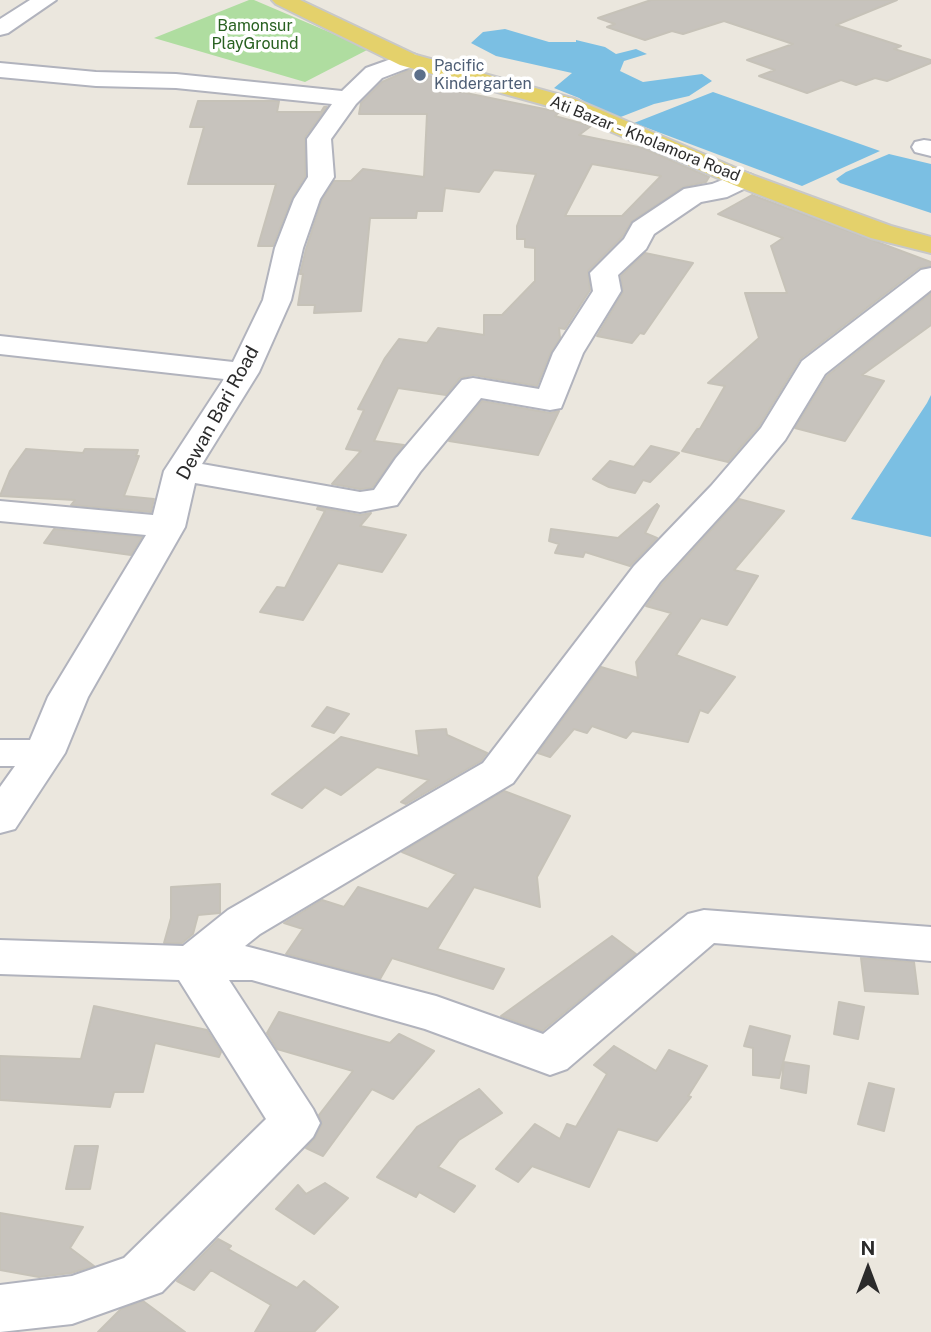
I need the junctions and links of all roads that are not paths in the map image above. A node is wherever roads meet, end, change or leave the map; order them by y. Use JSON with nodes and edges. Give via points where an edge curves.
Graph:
{"nodes":[{"id":1,"x":45,"y":0,"type":"edge"},
{"id":2,"x":283,"y":0,"type":"edge"},
{"id":3,"x":6,"y":21,"type":"edge"},
{"id":4,"x":408,"y":60,"type":"junction"},
{"id":5,"x":0,"y":70,"type":"edge"},
{"id":6,"x":348,"y":99,"type":"junction"},
{"id":7,"x":743,"y":180,"type":"junction"},
{"id":8,"x":931,"y":245,"type":"edge"},
{"id":9,"x":931,"y":276,"type":"edge"},
{"id":10,"x":0,"y":345,"type":"edge"},
{"id":11,"x":244,"y":372,"type":"junction"},
{"id":12,"x":181,"y":471,"type":"junction"},
{"id":13,"x":0,"y":511,"type":"edge"},
{"id":14,"x":168,"y":527,"type":"junction"},
{"id":15,"x":0,"y":753,"type":"edge"},
{"id":16,"x":45,"y":753,"type":"junction"},
{"id":17,"x":0,"y":819,"type":"edge"},
{"id":18,"x":931,"y":944,"type":"edge"},
{"id":19,"x":0,"y":957,"type":"edge"},
{"id":20,"x":192,"y":963,"type":"junction"},
{"id":21,"x":0,"y":1309,"type":"edge"}],
"edges":[{"from":1,"to":3,"type":"street"},
{"from":2,"to":4,"type":"main road","name":"Ati Bazar - Kholamora Road"},
{"from":4,"to":6,"type":"street","name":"Dewan Bari Road","via":[[374,74]]},
{"from":4,"to":7,"type":"main road","name":"Ati Bazar - Kholamora Road","via":[[567,104]]},
{"from":5,"to":6,"type":"street","via":[[176,81]]},
{"from":6,"to":11,"type":"street","name":"Dewan Bari Road","via":[[319,139],[321,177],[307,199],[277,300]]},
{"from":7,"to":8,"type":"main road","name":"Ati Bazar - Kholamora Road","via":[[881,232]]},
{"from":7,"to":12,"type":"street","via":[[693,195],[643,229],[636,243],[604,273],[607,291],[568,354],[551,401],[473,387],[385,499],[360,502]]},
{"from":9,"to":20,"type":"street","via":[[813,369],[774,433],[647,574],[498,773],[244,922]]},
{"from":10,"to":11,"type":"street"},
{"from":11,"to":12,"type":"street","name":"Dewan Bari Road"},
{"from":12,"to":14,"type":"street","name":"Dewan Bari Road"},
{"from":13,"to":14,"type":"street"},
{"from":14,"to":16,"type":"street","name":"Dewan Bari Road","via":[[68,697]]},
{"from":15,"to":16,"type":"street"},
{"from":16,"to":17,"type":"street","name":"Dewan Bari Road"},
{"from":18,"to":20,"type":"street","via":[[705,926],[550,1056],[436,1014],[252,963]]},
{"from":19,"to":20,"type":"street"},
{"from":20,"to":21,"type":"street","via":[[295,1123],[143,1275],[72,1300]]}]}
